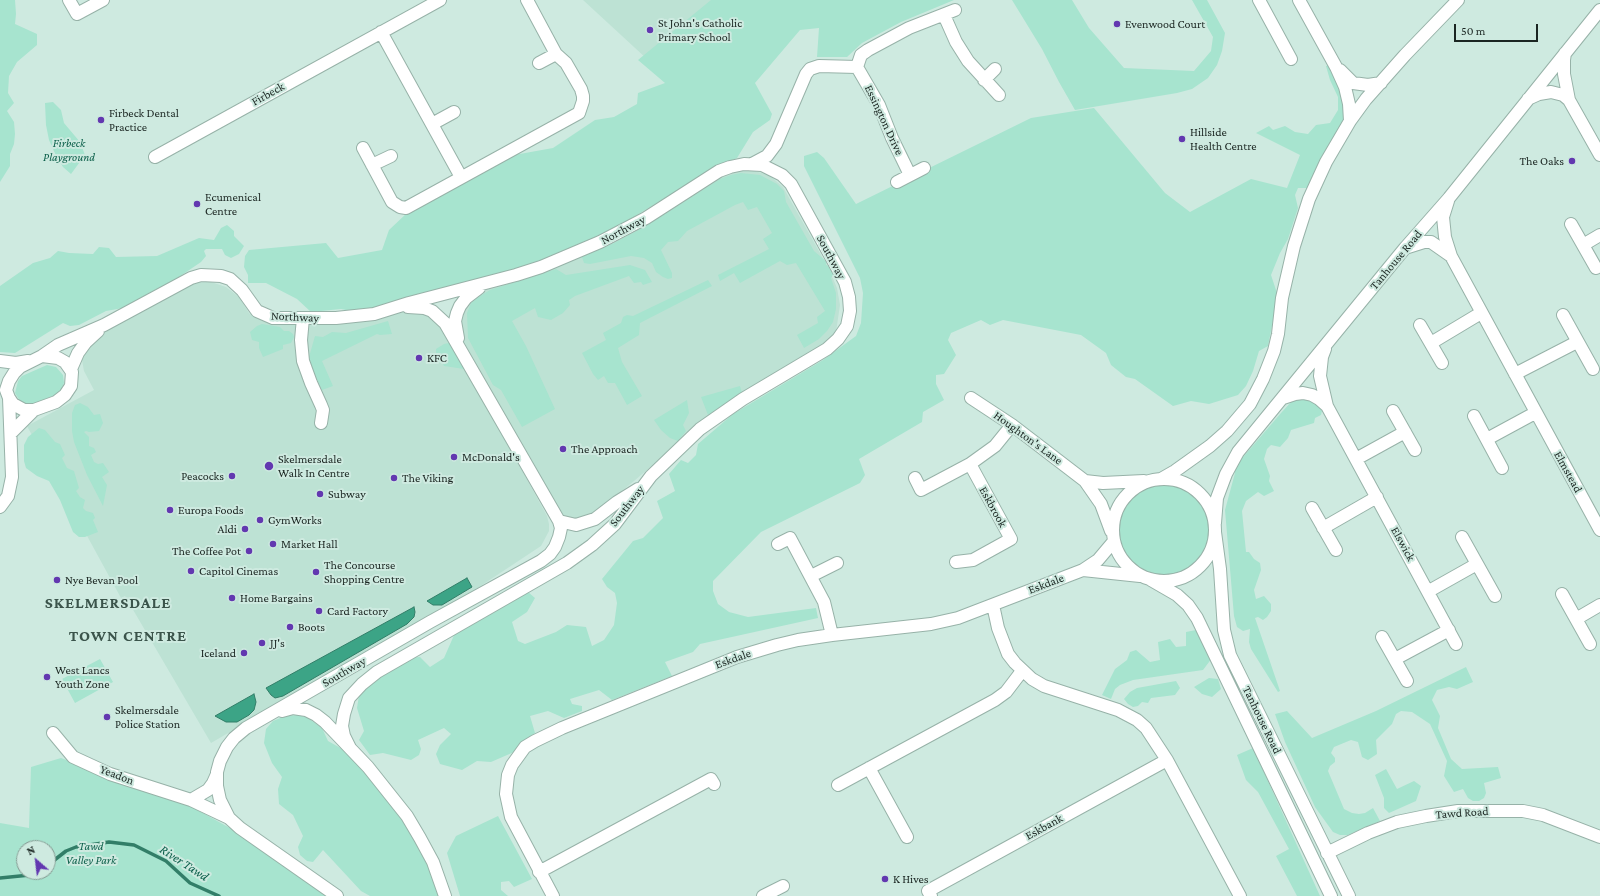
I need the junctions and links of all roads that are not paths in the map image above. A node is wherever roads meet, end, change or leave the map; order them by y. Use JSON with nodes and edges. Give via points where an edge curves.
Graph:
{"nodes":[{"id":1,"x":69,"y":0,"type":"edge"},
{"id":2,"x":103,"y":0,"type":"edge"},
{"id":3,"x":440,"y":0,"type":"edge"},
{"id":4,"x":527,"y":0,"type":"edge"},
{"id":5,"x":1259,"y":0,"type":"edge"},
{"id":6,"x":1299,"y":0,"type":"edge"},
{"id":7,"x":1458,"y":0,"type":"edge"},
{"id":8,"x":1600,"y":10,"type":"edge"},
{"id":9,"x":381,"y":32,"type":"junction"},
{"id":10,"x":1566,"y":52,"type":"junction"},
{"id":11,"x":556,"y":54,"type":"junction"},
{"id":12,"x":1291,"y":59,"type":"dead end"},
{"id":13,"x":540,"y":63,"type":"dead end"},
{"id":14,"x":857,"y":66,"type":"junction"},
{"id":15,"x":1336,"y":67,"type":"junction"},
{"id":16,"x":995,"y":70,"type":"dead end"},
{"id":17,"x":984,"y":80,"type":"junction"},
{"id":18,"x":1381,"y":83,"type":"junction"},
{"id":19,"x":999,"y":95,"type":"dead end"},
{"id":20,"x":1526,"y":100,"type":"junction"},
{"id":21,"x":1569,"y":100,"type":"junction"},
{"id":22,"x":454,"y":112,"type":"dead end"},
{"id":23,"x":1350,"y":121,"type":"junction"},
{"id":24,"x":432,"y":124,"type":"junction"},
{"id":25,"x":776,"y":144,"type":"junction"},
{"id":26,"x":363,"y":148,"type":"dead end"},
{"id":27,"x":1600,"y":155,"type":"edge"},
{"id":28,"x":390,"y":156,"type":"dead end"},
{"id":29,"x":155,"y":157,"type":"dead end"},
{"id":30,"x":752,"y":164,"type":"junction"},
{"id":31,"x":372,"y":166,"type":"junction"},
{"id":32,"x":924,"y":168,"type":"dead end"},
{"id":33,"x":782,"y":175,"type":"junction"},
{"id":34,"x":910,"y":175,"type":"junction"},
{"id":35,"x":462,"y":178,"type":"junction"},
{"id":36,"x":897,"y":182,"type":"dead end"},
{"id":37,"x":1449,"y":198,"type":"junction"},
{"id":38,"x":1571,"y":224,"type":"dead end"},
{"id":39,"x":815,"y":228,"type":"joint"},
{"id":40,"x":1600,"y":235,"type":"edge"},
{"id":41,"x":1583,"y":245,"type":"junction"},
{"id":42,"x":1405,"y":248,"type":"junction"},
{"id":43,"x":1451,"y":256,"type":"junction"},
{"id":44,"x":1596,"y":268,"type":"dead end"},
{"id":45,"x":486,"y":283,"type":"junction"},
{"id":46,"x":395,"y":308,"type":"junction"},
{"id":47,"x":1481,"y":313,"type":"junction"},
{"id":48,"x":1563,"y":315,"type":"dead end"},
{"id":49,"x":304,"y":318,"type":"junction"},
{"id":50,"x":104,"y":325,"type":"junction"},
{"id":51,"x":1420,"y":325,"type":"dead end"},
{"id":52,"x":1577,"y":342,"type":"junction"},
{"id":53,"x":1431,"y":343,"type":"junction"},
{"id":54,"x":1326,"y":345,"type":"junction"},
{"id":55,"x":462,"y":350,"type":"junction"},
{"id":56,"x":36,"y":359,"type":"junction"},
{"id":57,"x":0,"y":361,"type":"edge"},
{"id":58,"x":1442,"y":363,"type":"dead end"},
{"id":59,"x":71,"y":369,"type":"junction"},
{"id":60,"x":1592,"y":369,"type":"dead end"},
{"id":61,"x":1515,"y":374,"type":"junction"},
{"id":62,"x":5,"y":390,"type":"edge"},
{"id":63,"x":971,"y":398,"type":"dead end"},
{"id":64,"x":1282,"y":399,"type":"junction"},
{"id":65,"x":1327,"y":406,"type":"junction"},
{"id":66,"x":34,"y":410,"type":"junction"},
{"id":67,"x":1394,"y":411,"type":"dead end"},
{"id":68,"x":1535,"y":413,"type":"junction"},
{"id":69,"x":1474,"y":416,"type":"dead end"},
{"id":70,"x":321,"y":423,"type":"dead end"},
{"id":71,"x":1012,"y":425,"type":"junction"},
{"id":72,"x":1405,"y":432,"type":"junction"},
{"id":73,"x":11,"y":433,"type":"junction"},
{"id":74,"x":1487,"y":439,"type":"junction"},
{"id":75,"x":1415,"y":450,"type":"dead end"},
{"id":76,"x":1356,"y":459,"type":"junction"},
{"id":77,"x":970,"y":464,"type":"junction"},
{"id":78,"x":1502,"y":468,"type":"dead end"},
{"id":79,"x":915,"y":478,"type":"dead end"},
{"id":80,"x":1156,"y":480,"type":"junction"},
{"id":81,"x":1085,"y":481,"type":"junction"},
{"id":82,"x":642,"y":486,"type":"junction"},
{"id":83,"x":1377,"y":497,"type":"junction"},
{"id":84,"x":0,"y":507,"type":"edge"},
{"id":85,"x":1312,"y":508,"type":"dead end"},
{"id":86,"x":559,"y":521,"type":"junction"},
{"id":87,"x":1215,"y":527,"type":"junction"},
{"id":88,"x":1323,"y":528,"type":"junction"},
{"id":89,"x":1600,"y":530,"type":"edge"},
{"id":90,"x":1462,"y":537,"type":"dead end"},
{"id":91,"x":1113,"y":538,"type":"junction"},
{"id":92,"x":778,"y":544,"type":"dead end"},
{"id":93,"x":1336,"y":550,"type":"dead end"},
{"id":94,"x":956,"y":562,"type":"dead end"},
{"id":95,"x":837,"y":563,"type":"dead end"},
{"id":96,"x":1477,"y":564,"type":"junction"},
{"id":97,"x":1083,"y":570,"type":"junction"},
{"id":98,"x":811,"y":576,"type":"junction"},
{"id":99,"x":1146,"y":578,"type":"junction"},
{"id":100,"x":1428,"y":591,"type":"junction"},
{"id":101,"x":1562,"y":594,"type":"dead end"},
{"id":102,"x":1495,"y":596,"type":"dead end"},
{"id":103,"x":993,"y":605,"type":"junction"},
{"id":104,"x":1600,"y":606,"type":"edge"},
{"id":105,"x":1576,"y":619,"type":"junction"},
{"id":106,"x":1449,"y":630,"type":"junction"},
{"id":107,"x":832,"y":635,"type":"junction"},
{"id":108,"x":1382,"y":637,"type":"dead end"},
{"id":109,"x":1456,"y":644,"type":"dead end"},
{"id":110,"x":1590,"y":644,"type":"dead end"},
{"id":111,"x":1395,"y":659,"type":"junction"},
{"id":112,"x":1022,"y":672,"type":"junction"},
{"id":113,"x":1407,"y":681,"type":"dead end"},
{"id":114,"x":275,"y":712,"type":"junction"},
{"id":115,"x":53,"y":734,"type":"dead end"},
{"id":116,"x":350,"y":748,"type":"junction"},
{"id":117,"x":1167,"y":760,"type":"junction"},
{"id":118,"x":870,"y":768,"type":"junction"},
{"id":119,"x":217,"y":772,"type":"junction"},
{"id":120,"x":714,"y":784,"type":"dead end"},
{"id":121,"x":838,"y":785,"type":"dead end"},
{"id":122,"x":191,"y":800,"type":"junction"},
{"id":123,"x":229,"y":818,"type":"junction"},
{"id":124,"x":906,"y":836,"type":"dead end"},
{"id":125,"x":1600,"y":837,"type":"edge"},
{"id":126,"x":1327,"y":853,"type":"junction"},
{"id":127,"x":540,"y":872,"type":"junction"},
{"id":128,"x":783,"y":886,"type":"dead end"},
{"id":129,"x":337,"y":896,"type":"edge"},
{"id":130,"x":445,"y":896,"type":"edge"},
{"id":131,"x":553,"y":896,"type":"edge"},
{"id":132,"x":763,"y":896,"type":"edge"},
{"id":133,"x":930,"y":896,"type":"edge"},
{"id":134,"x":1240,"y":896,"type":"edge"},
{"id":135,"x":1331,"y":896,"type":"edge"},
{"id":136,"x":1349,"y":896,"type":"edge"}],
"edges":[{"from":1,"to":2,"type":"street","via":[[77,14]]},
{"from":3,"to":9,"type":"street","name":"Firbeck"},
{"from":4,"to":11,"type":"street"},
{"from":5,"to":12,"type":"street"},
{"from":6,"to":15,"type":"street"},
{"from":7,"to":18,"type":"street"},
{"from":8,"to":10,"type":"street","name":"Tanhouse Road"},
{"from":9,"to":24,"type":"street"},
{"from":9,"to":29,"type":"street","name":"Firbeck"},
{"from":10,"to":20,"type":"street","name":"Tanhouse Road"},
{"from":10,"to":21,"type":"street","via":[[1564,74]]},
{"from":11,"to":13,"type":"street"},
{"from":11,"to":35,"type":"street","via":[[566,64],[581,89],[583,101],[578,113]]},
{"from":14,"to":17,"type":"street","via":[[861,55],[868,50],[902,32],[949,13],[962,52]]},
{"from":14,"to":25,"type":"street","via":[[819,66],[808,71]]},
{"from":14,"to":34,"type":"street","name":"Essington Drive","via":[[879,105]]},
{"from":15,"to":18,"type":"street","via":[[1353,82],[1368,85]]},
{"from":15,"to":23,"type":"street","via":[[1345,87]]},
{"from":16,"to":17,"type":"street"},
{"from":17,"to":19,"type":"street"},
{"from":18,"to":23,"type":"street"},
{"from":20,"to":21,"type":"street","via":[[1551,92],[1563,95]]},
{"from":20,"to":37,"type":"street","name":"Tanhouse Road"},
{"from":21,"to":27,"type":"street"},
{"from":22,"to":24,"type":"street"},
{"from":23,"to":80,"type":"street","via":[[1326,162],[1299,225],[1289,263],[1274,351],[1257,392],[1222,436],[1175,472]]},
{"from":24,"to":35,"type":"street"},
{"from":25,"to":30,"type":"street","via":[[767,156]]},
{"from":25,"to":33,"type":"street","via":[[776,158]]},
{"from":26,"to":31,"type":"street"},
{"from":28,"to":31,"type":"street"},
{"from":30,"to":33,"type":"street","name":"Northway","via":[[762,165]]},
{"from":30,"to":45,"type":"street","name":"Northway","via":[[718,171],[646,218],[600,242],[541,267]]},
{"from":31,"to":35,"type":"street","via":[[392,202],[400,208],[406,208]]},
{"from":32,"to":34,"type":"street"},
{"from":33,"to":39,"type":"street","name":"Northway","via":[[791,184]]},
{"from":34,"to":36,"type":"street"},
{"from":37,"to":42,"type":"street","name":"Tanhouse Road"},
{"from":37,"to":43,"type":"street","name":"Elmstead","via":[[1444,217],[1445,237]]},
{"from":38,"to":41,"type":"street"},
{"from":39,"to":82,"type":"street","name":"Southway","via":[[845,282],[850,311],[847,326],[827,349],[743,399],[700,429]]},
{"from":40,"to":41,"type":"street"},
{"from":41,"to":44,"type":"street"},
{"from":42,"to":43,"type":"street","name":"Elmstead","via":[[1431,242]]},
{"from":42,"to":54,"type":"street","name":"Tanhouse Road"},
{"from":43,"to":47,"type":"street","name":"Elmstead"},
{"from":45,"to":46,"type":"street","name":"Northway"},
{"from":45,"to":55,"type":"street","via":[[466,298],[457,313],[456,331]]},
{"from":46,"to":49,"type":"street","name":"Northway","via":[[356,316]]},
{"from":46,"to":55,"type":"street","name":"Northway","via":[[414,307],[432,311],[446,323]]},
{"from":47,"to":53,"type":"street"},
{"from":47,"to":61,"type":"street","name":"Elmstead"},
{"from":48,"to":52,"type":"street"},
{"from":49,"to":50,"type":"street","name":"Northway","via":[[273,318],[264,315],[254,307],[237,285],[221,276],[211,274],[191,278]]},
{"from":49,"to":70,"type":"street","via":[[301,340],[303,361],[322,405]]},
{"from":50,"to":56,"type":"street","name":"Northway","via":[[58,345]]},
{"from":50,"to":59,"type":"street","name":"Northway","via":[[86,342]]},
{"from":51,"to":53,"type":"street"},
{"from":52,"to":60,"type":"street"},
{"from":52,"to":61,"type":"street"},
{"from":53,"to":58,"type":"street"},
{"from":54,"to":64,"type":"street","name":"Tanhouse Road"},
{"from":54,"to":65,"type":"street","name":"Elswick","via":[[1320,376]]},
{"from":55,"to":86,"type":"street","name":"Northway"},
{"from":56,"to":57,"type":"street","via":[[16,363]]},
{"from":56,"to":59,"type":"street","via":[[58,358]]},
{"from":56,"to":62,"type":"street","via":[[14,373]]},
{"from":59,"to":66,"type":"street","via":[[73,378],[68,392],[56,402]]},
{"from":61,"to":68,"type":"street","name":"Elmstead"},
{"from":62,"to":66,"type":"street","via":[[13,404],[24,410]]},
{"from":62,"to":73,"type":"street"},
{"from":63,"to":71,"type":"street","name":"Houghton's Lane"},
{"from":64,"to":65,"type":"street","name":"Elswick","via":[[1303,393],[1315,397]]},
{"from":64,"to":87,"type":"street","name":"Tanhouse Road","via":[[1238,452],[1226,474],[1218,498]]},
{"from":65,"to":76,"type":"street","name":"Elswick"},
{"from":66,"to":73,"type":"street"},
{"from":67,"to":72,"type":"street"},
{"from":68,"to":74,"type":"street"},
{"from":68,"to":89,"type":"street","name":"Elmstead"},
{"from":69,"to":74,"type":"street"},
{"from":71,"to":77,"type":"street","via":[[995,446]]},
{"from":71,"to":81,"type":"street","name":"Houghton's Lane"},
{"from":72,"to":75,"type":"street"},
{"from":72,"to":76,"type":"street"},
{"from":73,"to":84,"type":"street","via":[[11,485],[8,496]]},
{"from":74,"to":78,"type":"street"},
{"from":76,"to":83,"type":"street","name":"Elswick"},
{"from":77,"to":79,"type":"street","via":[[921,490]]},
{"from":77,"to":94,"type":"street","name":"Eskbrook","via":[[1011,539],[973,560]]},
{"from":80,"to":81,"type":"street","via":[[1109,483]]},
{"from":80,"to":87,"type":"street","via":[[1172,479],[1192,487],[1207,502]]},
{"from":80,"to":91,"type":"street","via":[[1140,485],[1122,500],[1115,517]]},
{"from":81,"to":91,"type":"street","name":"Houghton's Lane","via":[[1101,504]]},
{"from":82,"to":86,"type":"street","via":[[595,519],[576,525]]},
{"from":82,"to":116,"type":"street","name":"Southway","via":[[615,524],[567,563],[376,672],[362,684],[350,698],[344,714],[342,726]]},
{"from":83,"to":88,"type":"street"},
{"from":83,"to":100,"type":"street","name":"Elswick"},
{"from":85,"to":88,"type":"street"},
{"from":86,"to":114,"type":"street","name":"Southway","via":[[561,528],[555,547],[541,561]]},
{"from":87,"to":99,"type":"street","via":[[1213,545],[1200,567],[1177,580],[1164,582]]},
{"from":87,"to":126,"type":"street","name":"Tanhouse Road","via":[[1228,649]]},
{"from":88,"to":93,"type":"street"},
{"from":90,"to":96,"type":"street"},
{"from":91,"to":97,"type":"street","name":"Eskdale","via":[[1098,560]]},
{"from":91,"to":99,"type":"street","via":[[1116,550],[1126,565]]},
{"from":92,"to":98,"type":"street","via":[[790,538]]},
{"from":95,"to":98,"type":"street"},
{"from":96,"to":100,"type":"street"},
{"from":96,"to":102,"type":"street"},
{"from":97,"to":99,"type":"street","name":"Eskdale"},
{"from":97,"to":103,"type":"street","name":"Eskdale"},
{"from":98,"to":107,"type":"street","via":[[824,602]]},
{"from":99,"to":135,"type":"street","name":"Tanhouse Road","via":[[1177,595],[1197,618]]},
{"from":100,"to":106,"type":"street","name":"Elswick"},
{"from":101,"to":105,"type":"street"},
{"from":103,"to":107,"type":"street","name":"Eskdale","via":[[958,618],[930,624]]},
{"from":103,"to":112,"type":"street","via":[[1003,642]]},
{"from":104,"to":105,"type":"street"},
{"from":105,"to":110,"type":"street"},
{"from":106,"to":109,"type":"street","name":"Elswick"},
{"from":106,"to":111,"type":"street"},
{"from":107,"to":127,"type":"street","name":"Eskdale","via":[[798,640],[737,657],[535,740],[512,765],[506,794],[511,817]]},
{"from":108,"to":111,"type":"street"},
{"from":111,"to":113,"type":"street"},
{"from":112,"to":117,"type":"street","via":[[1044,686],[1104,704],[1137,720],[1146,728]]},
{"from":112,"to":118,"type":"street","via":[[1006,692],[995,700]]},
{"from":114,"to":116,"type":"street","name":"Southway","via":[[293,708],[306,710],[325,722]]},
{"from":114,"to":119,"type":"street","name":"Southway","via":[[246,728],[234,738],[220,761]]},
{"from":115,"to":122,"type":"street","name":"Yeadon","via":[[73,757],[110,774]]},
{"from":116,"to":130,"type":"street","name":"Southway","via":[[407,816],[433,862]]},
{"from":117,"to":133,"type":"street","name":"Eskbank","via":[[928,891]]},
{"from":117,"to":134,"type":"street"},
{"from":118,"to":121,"type":"street"},
{"from":118,"to":124,"type":"street"},
{"from":119,"to":122,"type":"street","via":[[208,790]]},
{"from":119,"to":123,"type":"street","name":"Southway","via":[[220,800]]},
{"from":120,"to":127,"type":"street","via":[[711,779]]},
{"from":122,"to":123,"type":"street","name":"Yeadon"},
{"from":123,"to":129,"type":"street","name":"Southway"},
{"from":125,"to":126,"type":"street","name":"Tawd Road","via":[[1543,815],[1523,811],[1458,811],[1397,822]]},
{"from":126,"to":136,"type":"street","name":"Tanhouse Road"},
{"from":127,"to":131,"type":"street","name":"Eskdale"},
{"from":128,"to":132,"type":"street"}]}
